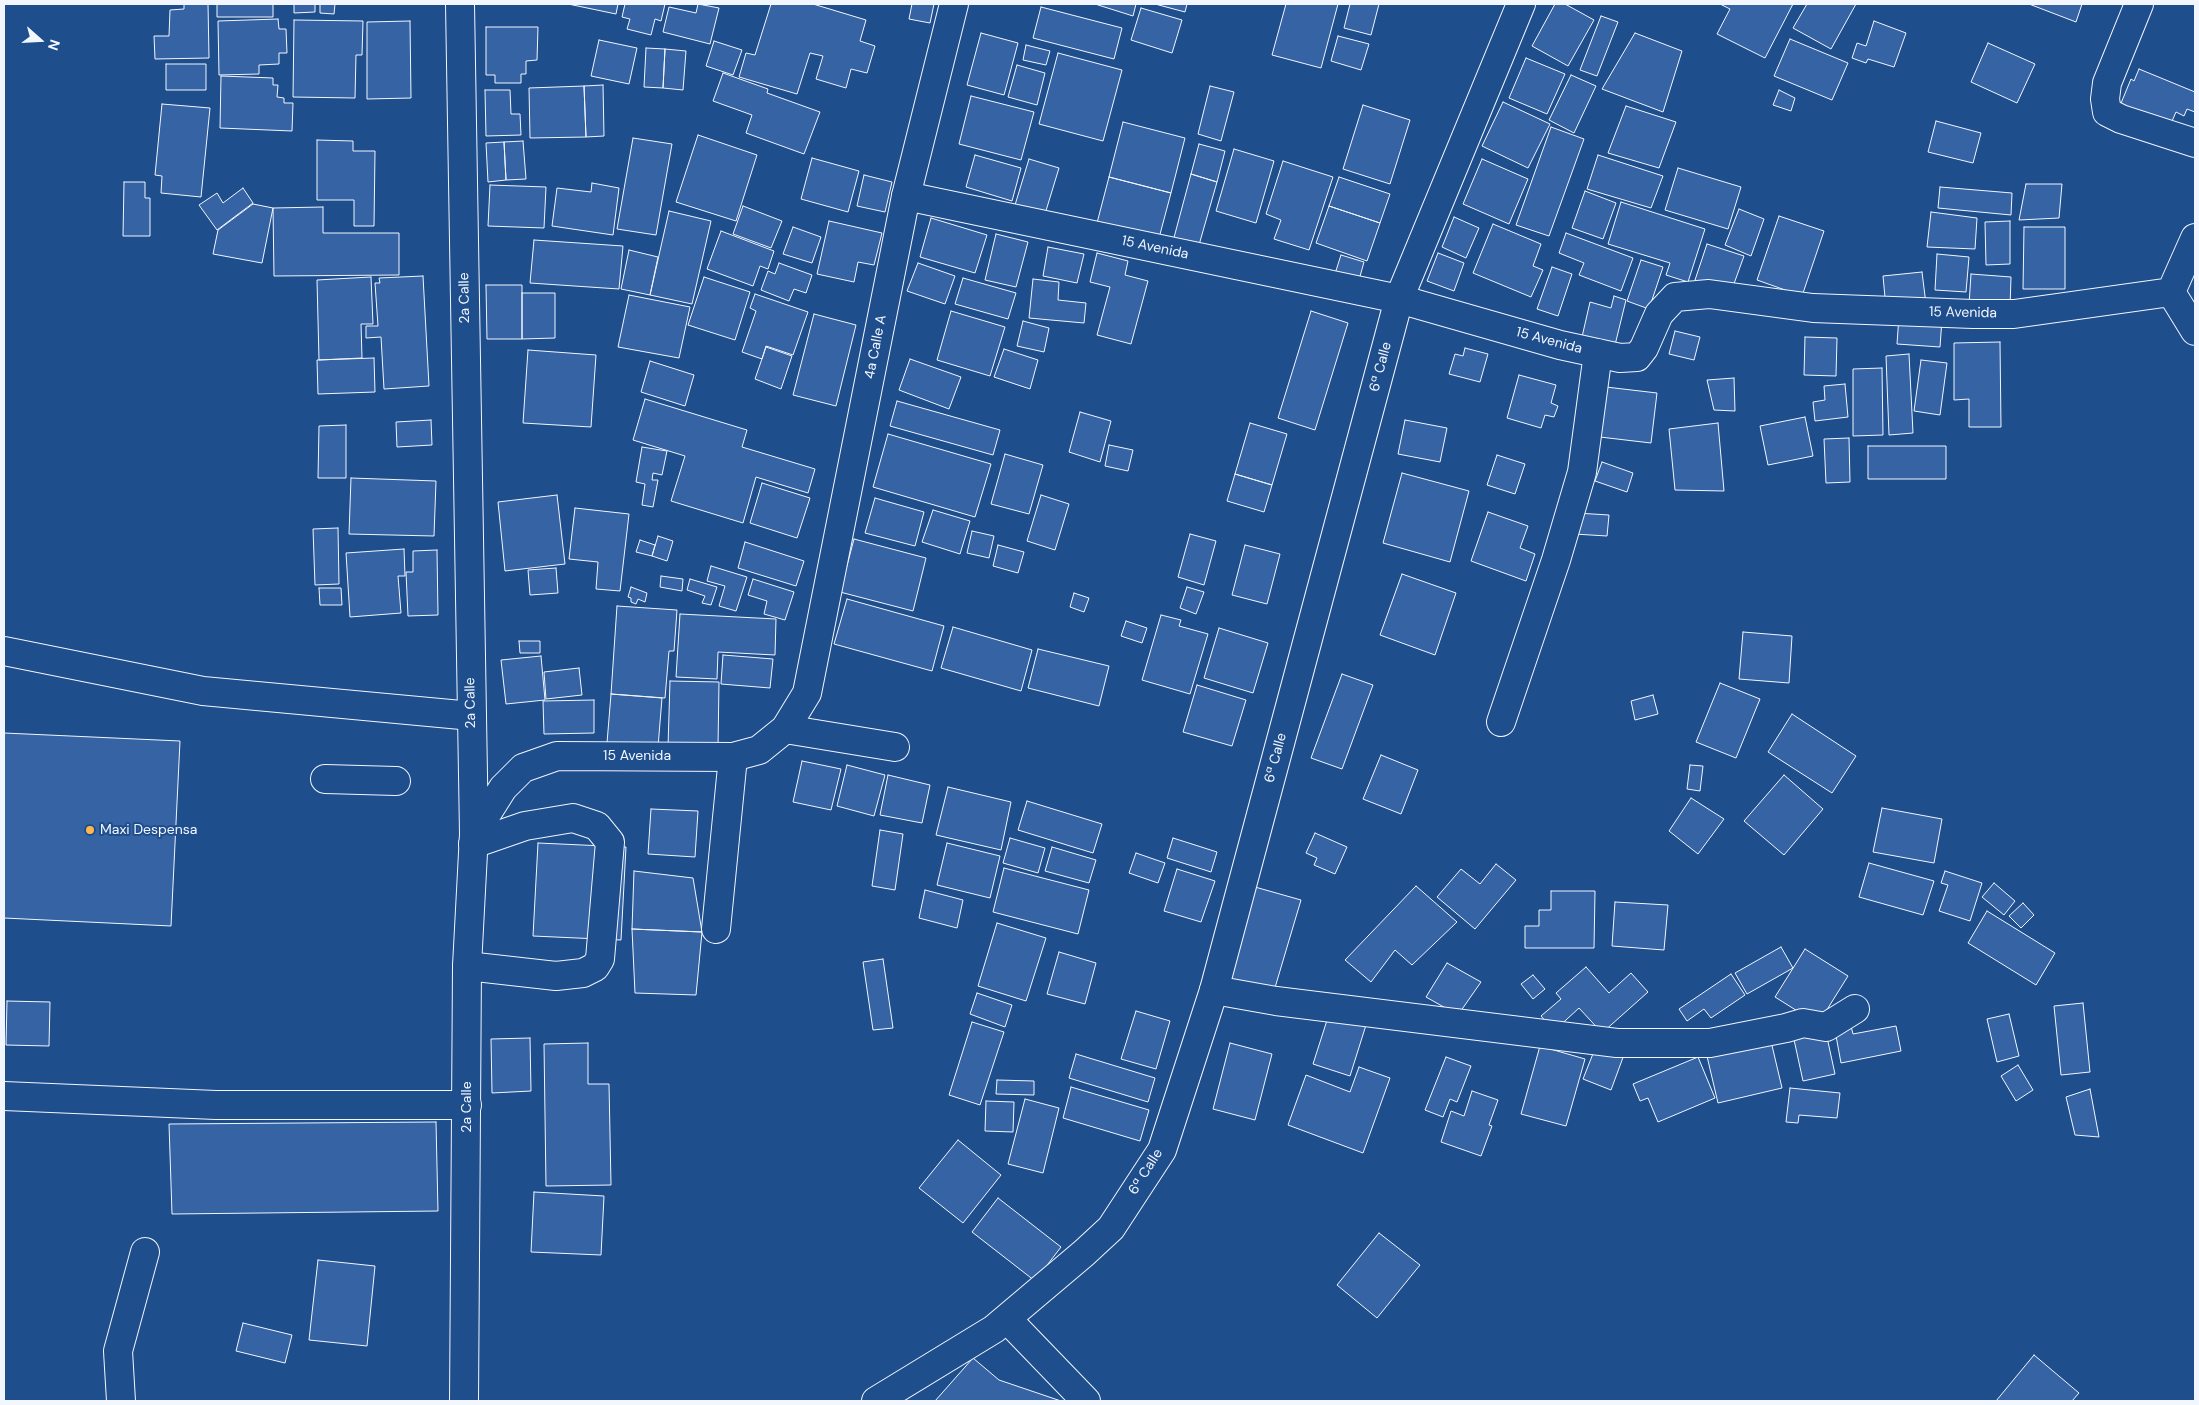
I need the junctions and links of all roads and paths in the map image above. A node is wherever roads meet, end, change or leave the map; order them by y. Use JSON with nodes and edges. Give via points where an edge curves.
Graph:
{"nodes":[{"id":1,"x":460,"y":4,"type":"edge"},
{"id":2,"x":954,"y":4,"type":"edge"},
{"id":3,"x":1521,"y":4,"type":"edge"},
{"id":4,"x":2139,"y":4,"type":"edge"},
{"id":5,"x":2195,"y":143,"type":"edge"},
{"id":6,"x":906,"y":196,"type":"junction"},
{"id":7,"x":2195,"y":238,"type":"edge"},
{"id":8,"x":2170,"y":292,"type":"junction"},
{"id":9,"x":1399,"y":300,"type":"junction"},
{"id":10,"x":2195,"y":331,"type":"edge"},
{"id":11,"x":1598,"y":353,"type":"junction"},
{"id":12,"x":4,"y":651,"type":"edge"},
{"id":13,"x":807,"y":693,"type":"joint"},
{"id":14,"x":472,"y":716,"type":"junction"},
{"id":15,"x":1501,"y":722,"type":"dead end"},
{"id":16,"x":785,"y":729,"type":"junction"},
{"id":17,"x":895,"y":747,"type":"dead end"},
{"id":18,"x":733,"y":757,"type":"junction"},
{"id":19,"x":325,"y":779,"type":"dead end"},
{"id":20,"x":396,"y":781,"type":"dead end"},
{"id":21,"x":473,"y":839,"type":"junction"},
{"id":22,"x":716,"y":929,"type":"dead end"},
{"id":23,"x":467,"y":966,"type":"junction"},
{"id":24,"x":1214,"y":990,"type":"junction"},
{"id":25,"x":1855,"y":1009,"type":"dead end"},
{"id":26,"x":4,"y":1096,"type":"edge"},
{"id":27,"x":467,"y":1105,"type":"junction"},
{"id":28,"x":146,"y":1252,"type":"dead end"},
{"id":29,"x":1007,"y":1319,"type":"junction"},
{"id":30,"x":121,"y":1401,"type":"edge"},
{"id":31,"x":464,"y":1401,"type":"edge"},
{"id":32,"x":876,"y":1401,"type":"edge"},
{"id":33,"x":1086,"y":1401,"type":"edge"}],
"edges":[{"from":1,"to":14,"type":"main road","name":"2a Calle"},
{"from":2,"to":6,"type":"main road","name":"4a Calle A"},
{"from":3,"to":9,"type":"main road","name":"6ª Calle"},
{"from":4,"to":5,"type":"main road","via":[[2107,83],[2105,99],[2108,112]]},
{"from":6,"to":9,"type":"main road","name":"15 Avenida"},
{"from":6,"to":13,"type":"main road","name":"4a Calle A"},
{"from":7,"to":8,"type":"main road"},
{"from":8,"to":10,"type":"main road"},
{"from":8,"to":11,"type":"main road","name":"15 Avenida","via":[[2014,314],[1813,308],[1709,294],[1675,297],[1659,314],[1637,357],[1620,358]]},
{"from":9,"to":11,"type":"main road","name":"15 Avenida"},
{"from":9,"to":24,"type":"main road","name":"6ª Calle"},
{"from":11,"to":15,"type":"main road","via":[[1582,472]]},
{"from":12,"to":14,"type":"main road","via":[[202,691]]},
{"from":13,"to":16,"type":"main road","name":"15 Avenida"},
{"from":14,"to":21,"type":"main road","name":"2a Calle"},
{"from":16,"to":17,"type":"main road"},
{"from":16,"to":18,"type":"main road","name":"15 Avenida","via":[[759,750]]},
{"from":18,"to":21,"type":"main road","name":"15 Avenida","via":[[557,756],[523,768],[503,788]]},
{"from":18,"to":22,"type":"main road"},
{"from":19,"to":20,"type":"main road"},
{"from":21,"to":23,"type":"main road","name":"2a Calle"},
{"from":21,"to":23,"type":"main road","via":[[573,818],[597,826],[610,842],[600,959],[595,967],[556,976]]},
{"from":23,"to":27,"type":"main road","name":"2a Calle"},
{"from":24,"to":25,"type":"main road","via":[[1276,1001],[1617,1043],[1710,1043],[1803,1023],[1826,1027]]},
{"from":24,"to":29,"type":"main road","name":"6ª Calle","via":[[1162,1150],[1111,1228]]},
{"from":26,"to":27,"type":"main road","via":[[216,1105]]},
{"from":27,"to":31,"type":"main road","name":"2a Calle"},
{"from":28,"to":30,"type":"main road","via":[[118,1351]]},
{"from":29,"to":32,"type":"main road","name":"6ª Calle"},
{"from":29,"to":33,"type":"main road"}]}
